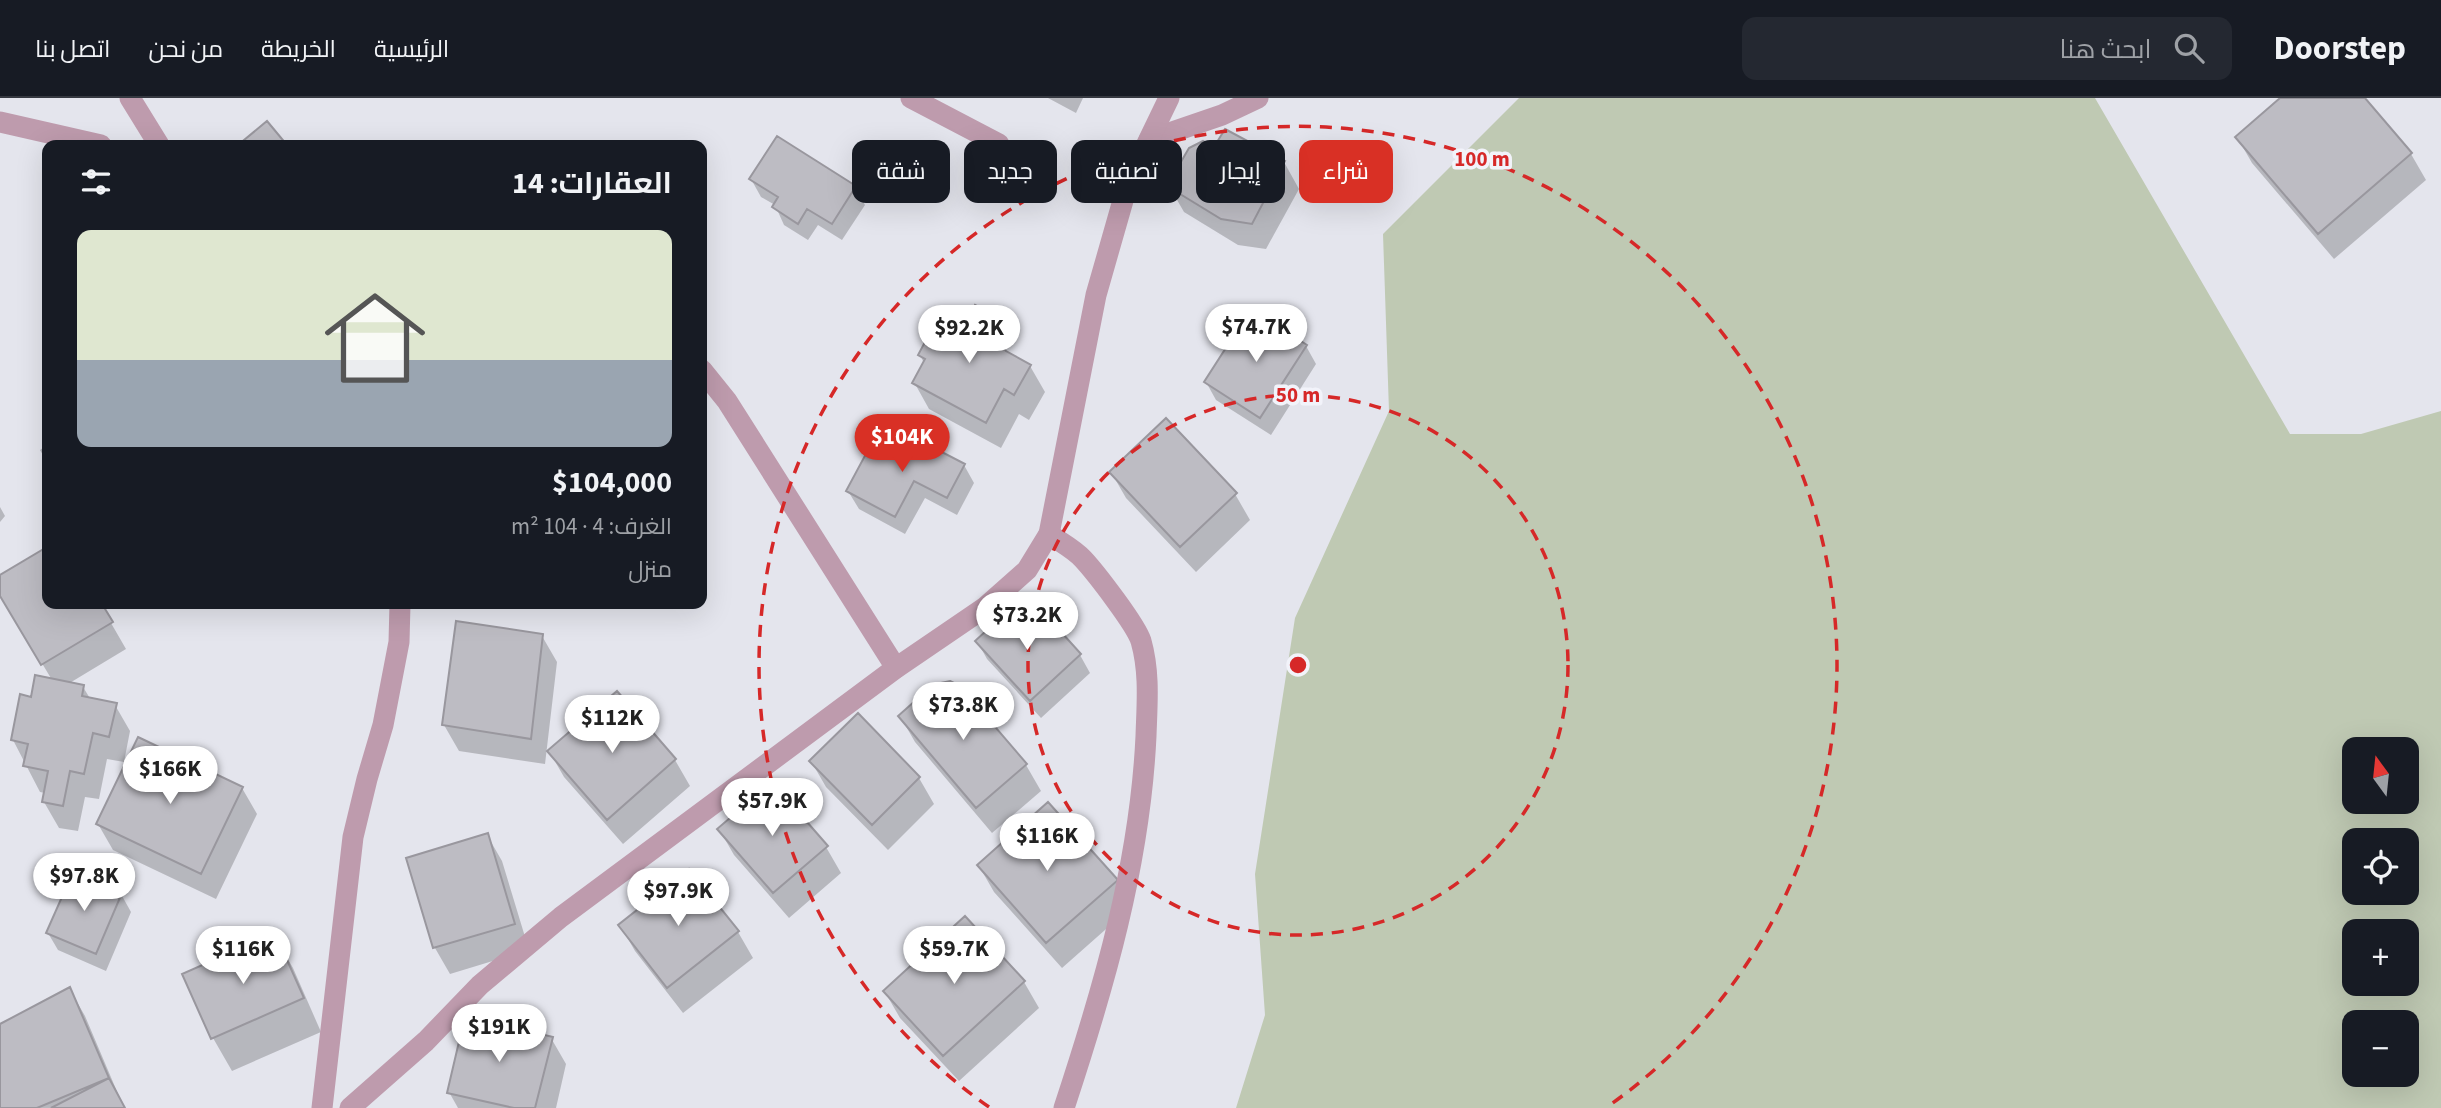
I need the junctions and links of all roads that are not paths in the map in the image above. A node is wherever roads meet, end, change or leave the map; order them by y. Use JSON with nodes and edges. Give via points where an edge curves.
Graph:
{"nodes":[{"id":1,"x":130,"y":98,"type":"edge"},
{"id":2,"x":911,"y":98,"type":"edge"},
{"id":3,"x":1169,"y":98,"type":"edge"},
{"id":4,"x":1258,"y":98,"type":"edge"},
{"id":5,"x":0,"y":122,"type":"edge"},
{"id":6,"x":79,"y":140,"type":"edge"},
{"id":7,"x":156,"y":140,"type":"edge"},
{"id":8,"x":991,"y":140,"type":"edge"},
{"id":9,"x":1149,"y":140,"type":"joint"},
{"id":10,"x":1122,"y":203,"type":"edge"},
{"id":11,"x":707,"y":377,"type":"edge"},
{"id":12,"x":1049,"y":534,"type":"junction"},
{"id":13,"x":400,"y":609,"type":"edge"},
{"id":14,"x":896,"y":668,"type":"junction"},
{"id":15,"x":322,"y":1108,"type":"edge"},
{"id":16,"x":350,"y":1108,"type":"edge"},
{"id":17,"x":1064,"y":1108,"type":"edge"}],
"edges":[{"from":1,"to":7,"type":"street"},
{"from":2,"to":8,"type":"street"},
{"from":3,"to":9,"type":"street"},
{"from":4,"to":9,"type":"street"},
{"from":5,"to":6,"type":"street"},
{"from":10,"to":12,"type":"street","via":[[1096,295]]},
{"from":11,"to":14,"type":"street"},
{"from":12,"to":14,"type":"street","via":[[1027,570],[984,608]]},
{"from":12,"to":17,"type":"street","via":[[1082,557],[1114,598],[1140,638],[1148,678],[1145,761],[1129,879],[1094,1019]]},
{"from":13,"to":15,"type":"street","via":[[399,642],[383,725],[354,837]]},
{"from":14,"to":16,"type":"street","via":[[561,917]]}]}
